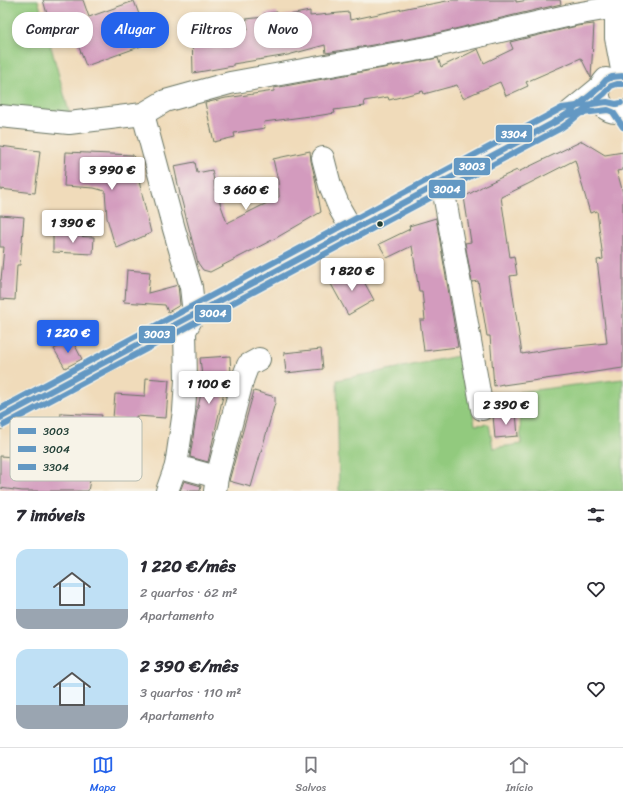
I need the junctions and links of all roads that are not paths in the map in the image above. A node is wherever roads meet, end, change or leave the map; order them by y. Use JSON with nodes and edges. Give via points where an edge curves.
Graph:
{"nodes":[{"id":1,"x":616,"y":4,"type":"edge"},
{"id":2,"x":577,"y":7,"type":"edge"},
{"id":3,"x":619,"y":42,"type":"edge"},
{"id":4,"x":613,"y":79,"type":"edge"},
{"id":5,"x":143,"y":114,"type":"junction"},
{"id":6,"x":617,"y":115,"type":"edge"},
{"id":7,"x":0,"y":116,"type":"edge"},
{"id":8,"x":566,"y":116,"type":"junction"},
{"id":9,"x":323,"y":158,"type":"dead end"},
{"id":10,"x":442,"y":182,"type":"junction"},
{"id":11,"x":352,"y":230,"type":"junction"},
{"id":12,"x":194,"y":314,"type":"junction"},
{"id":13,"x":259,"y":359,"type":"dead end"},
{"id":14,"x":482,"y":409,"type":"dead end"},
{"id":15,"x":0,"y":418,"type":"edge"},
{"id":16,"x":176,"y":466,"type":"junction"},
{"id":17,"x":216,"y":484,"type":"edge"},
{"id":18,"x":167,"y":491,"type":"edge"}],
"edges":[{"from":1,"to":2,"type":"street"},
{"from":1,"to":3,"type":"street"},
{"from":2,"to":5,"type":"street","via":[[427,48],[230,83],[164,101]]},
{"from":3,"to":4,"type":"street"},
{"from":4,"to":6,"type":"street","via":[[599,98],[604,107]]},
{"from":4,"to":8,"type":"street"},
{"from":5,"to":7,"type":"street","via":[[69,123]]},
{"from":5,"to":12,"type":"street","via":[[191,287]]},
{"from":6,"to":8,"type":"street"},
{"from":8,"to":10,"type":"street"},
{"from":9,"to":11,"type":"street","via":[[330,185]]},
{"from":10,"to":11,"type":"street"},
{"from":10,"to":14,"type":"street"},
{"from":11,"to":12,"type":"street"},
{"from":12,"to":15,"type":"street"},
{"from":12,"to":16,"type":"street","via":[[185,332],[184,411]]},
{"from":13,"to":17,"type":"street","via":[[248,365],[242,378]]},
{"from":16,"to":17,"type":"street"},
{"from":16,"to":18,"type":"street"}]}
